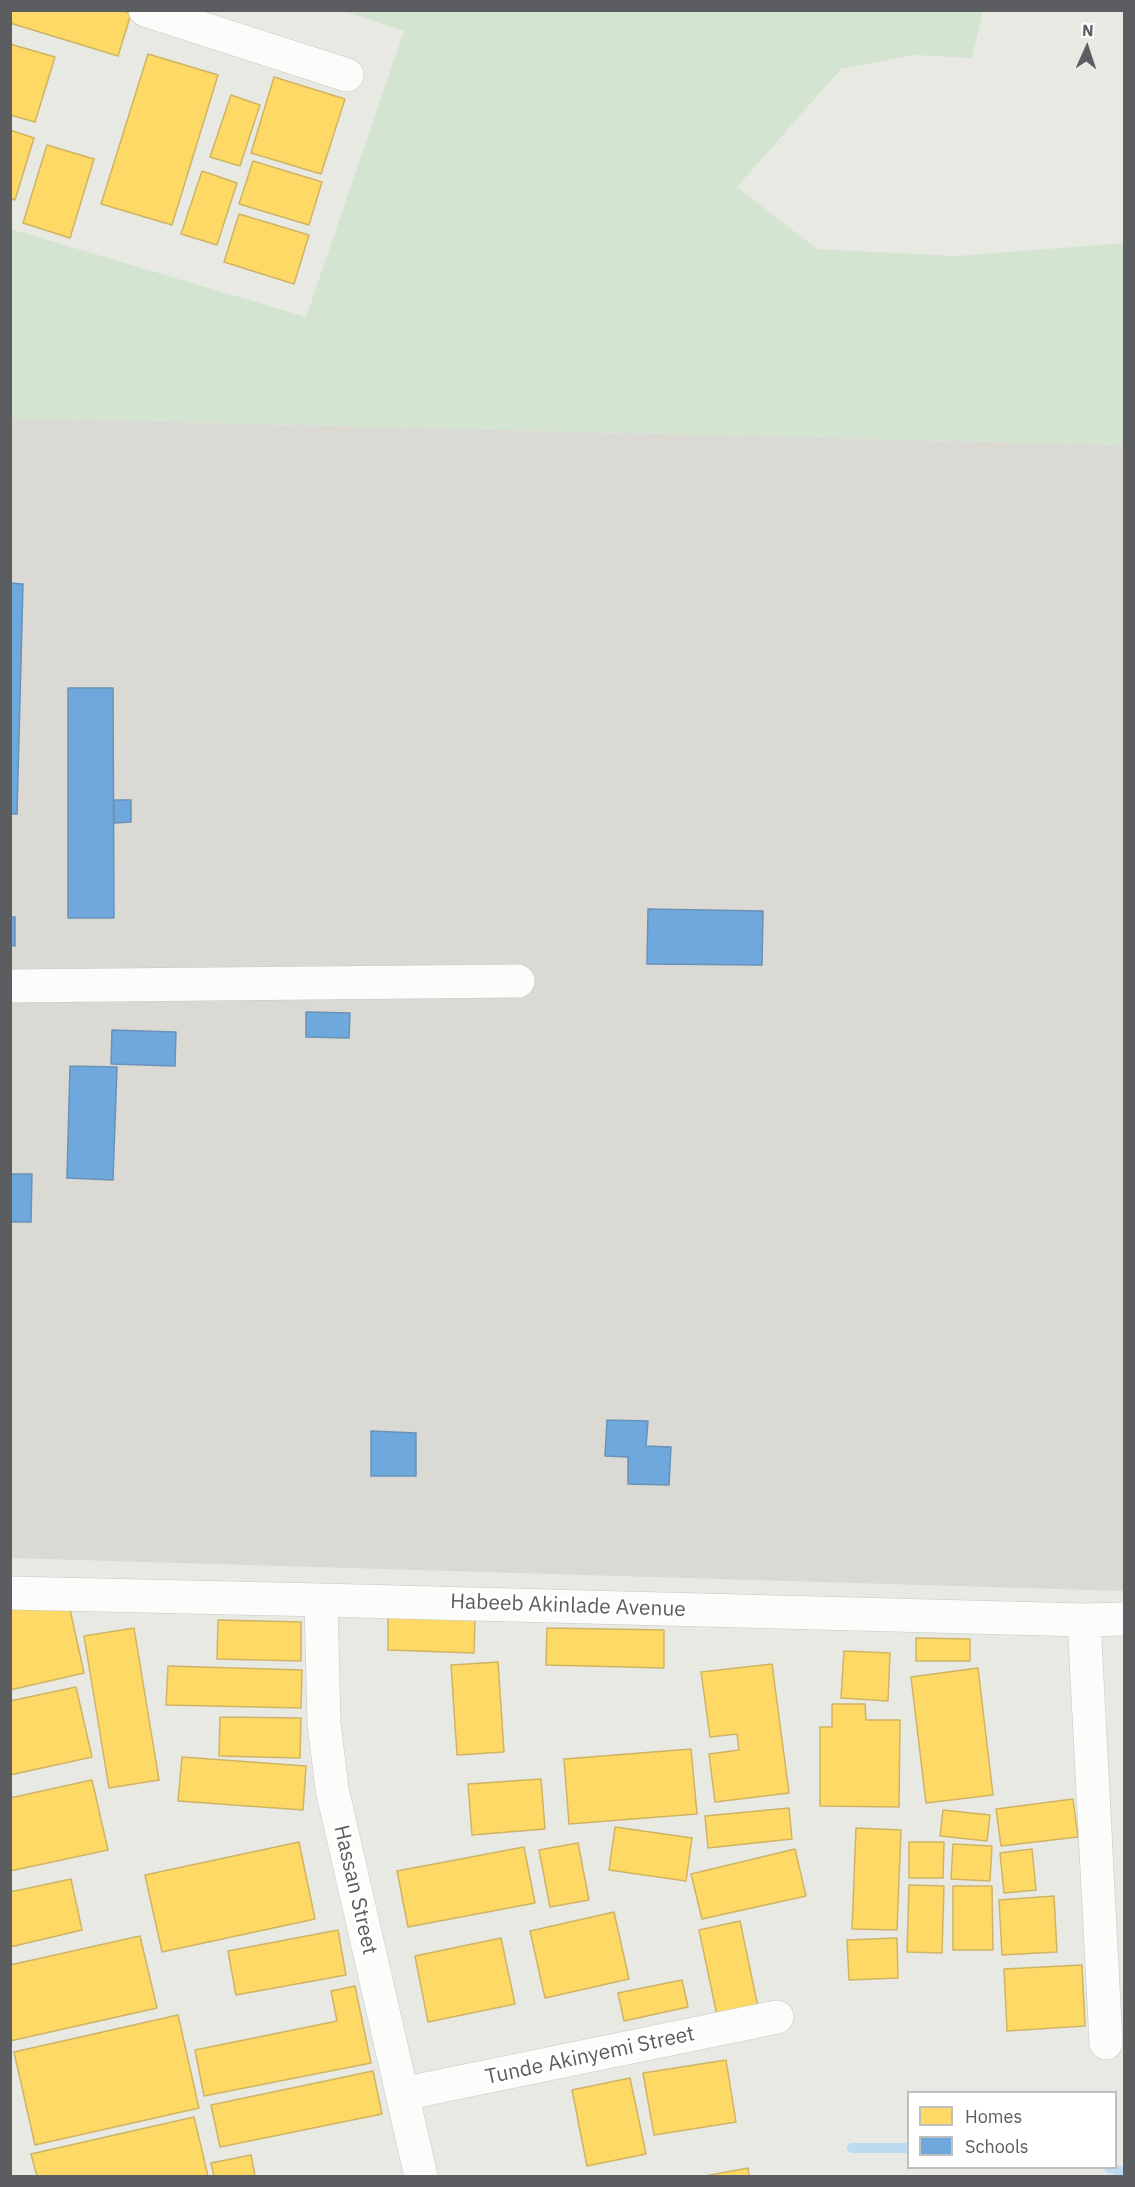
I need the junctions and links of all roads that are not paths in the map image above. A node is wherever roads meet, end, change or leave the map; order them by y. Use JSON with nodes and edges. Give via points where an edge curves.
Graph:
{"nodes":[{"id":1,"x":145,"y":10,"type":"edge"},
{"id":2,"x":347,"y":75,"type":"dead end"},
{"id":3,"x":518,"y":981,"type":"dead end"},
{"id":4,"x":10,"y":987,"type":"edge"},
{"id":5,"x":10,"y":1593,"type":"edge"},
{"id":6,"x":321,"y":1599,"type":"junction"},
{"id":7,"x":1125,"y":1619,"type":"edge"},
{"id":8,"x":1084,"y":1620,"type":"junction"},
{"id":9,"x":777,"y":2018,"type":"dead end"},
{"id":10,"x":1106,"y":2043,"type":"dead end"},
{"id":11,"x":402,"y":2094,"type":"junction"},
{"id":12,"x":421,"y":2176,"type":"edge"}],
"edges":[{"from":1,"to":2,"type":"street"},
{"from":3,"to":4,"type":"street"},
{"from":5,"to":6,"type":"street","name":"Habeeb Akinlade Avenue"},
{"from":6,"to":8,"type":"street","name":"Habeeb Akinlade Avenue"},
{"from":6,"to":11,"type":"street","name":"Hassan Street","via":[[324,1723],[332,1789]]},
{"from":7,"to":8,"type":"street","name":"Habeeb Akinlade Avenue"},
{"from":8,"to":10,"type":"street"},
{"from":9,"to":11,"type":"street","name":"Tunde Akinyemi Street"},
{"from":11,"to":12,"type":"street","name":"Hassan Street"}]}
